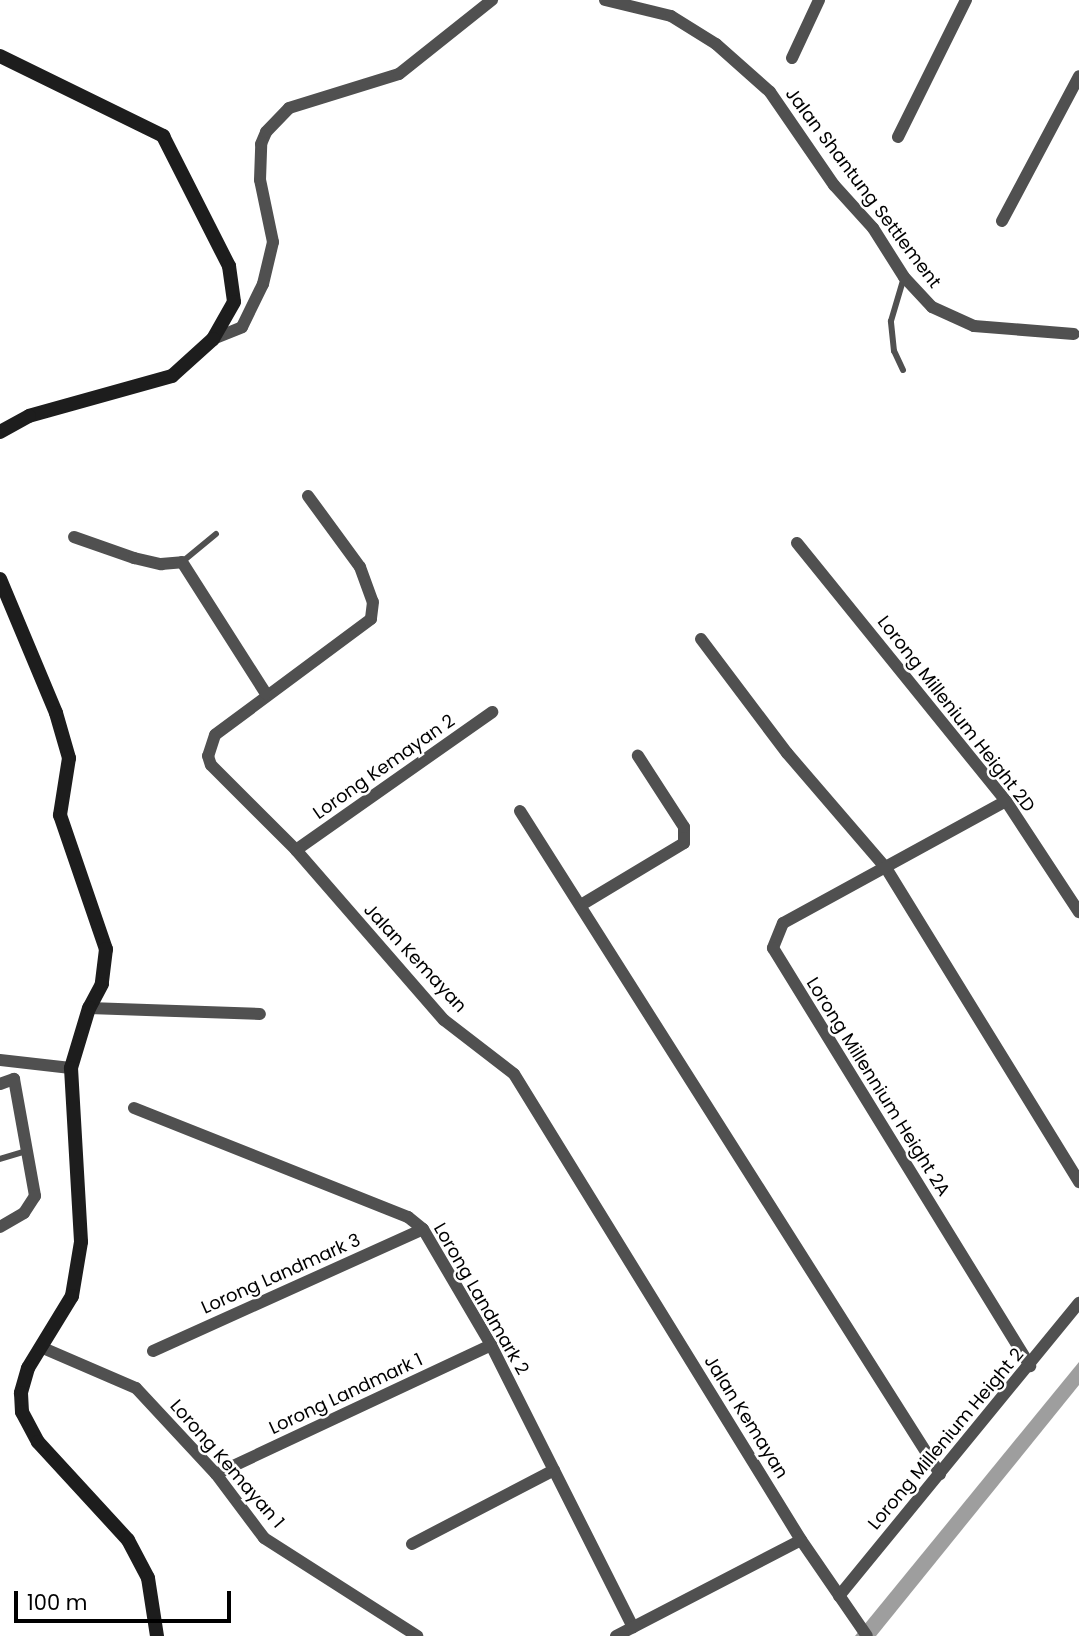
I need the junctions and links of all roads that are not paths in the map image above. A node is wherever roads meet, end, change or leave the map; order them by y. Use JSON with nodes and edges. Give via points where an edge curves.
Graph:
{"nodes":[{"id":1,"x":492,"y":0,"type":"edge"},
{"id":2,"x":605,"y":0,"type":"edge"},
{"id":3,"x":820,"y":0,"type":"edge"},
{"id":4,"x":966,"y":0,"type":"edge"},
{"id":5,"x":0,"y":56,"type":"edge"},
{"id":6,"x":792,"y":58,"type":"dead end"},
{"id":7,"x":1079,"y":76,"type":"edge"},
{"id":8,"x":898,"y":137,"type":"dead end"},
{"id":9,"x":1002,"y":221,"type":"dead end"},
{"id":10,"x":904,"y":277,"type":"junction"},
{"id":11,"x":1074,"y":334,"type":"dead end"},
{"id":12,"x":213,"y":339,"type":"junction"},
{"id":13,"x":903,"y":370,"type":"dead end"},
{"id":14,"x":0,"y":432,"type":"edge"},
{"id":15,"x":308,"y":496,"type":"dead end"},
{"id":16,"x":216,"y":534,"type":"dead end"},
{"id":17,"x":74,"y":537,"type":"dead end"},
{"id":18,"x":797,"y":543,"type":"dead end"},
{"id":19,"x":182,"y":562,"type":"junction"},
{"id":20,"x":0,"y":579,"type":"edge"},
{"id":21,"x":701,"y":639,"type":"dead end"},
{"id":22,"x":266,"y":694,"type":"junction"},
{"id":23,"x":492,"y":712,"type":"dead end"},
{"id":24,"x":638,"y":756,"type":"dead end"},
{"id":25,"x":1006,"y":801,"type":"junction"},
{"id":26,"x":520,"y":810,"type":"dead end"},
{"id":27,"x":296,"y":850,"type":"junction"},
{"id":28,"x":886,"y":868,"type":"junction"},
{"id":29,"x":581,"y":905,"type":"junction"},
{"id":30,"x":1079,"y":912,"type":"edge"},
{"id":31,"x":89,"y":1008,"type":"junction"},
{"id":32,"x":260,"y":1014,"type":"dead end"},
{"id":33,"x":0,"y":1060,"type":"edge"},
{"id":34,"x":71,"y":1068,"type":"junction"},
{"id":35,"x":0,"y":1084,"type":"edge"},
{"id":36,"x":134,"y":1108,"type":"dead end"},
{"id":37,"x":27,"y":1151,"type":"junction"},
{"id":38,"x":0,"y":1159,"type":"edge"},
{"id":39,"x":1079,"y":1182,"type":"edge"},
{"id":40,"x":0,"y":1227,"type":"edge"},
{"id":41,"x":424,"y":1229,"type":"junction"},
{"id":42,"x":1079,"y":1303,"type":"edge"},
{"id":43,"x":491,"y":1345,"type":"junction"},
{"id":44,"x":43,"y":1348,"type":"junction"},
{"id":45,"x":153,"y":1350,"type":"dead end"},
{"id":46,"x":1030,"y":1366,"type":"junction"},
{"id":47,"x":554,"y":1470,"type":"junction"},
{"id":48,"x":216,"y":1474,"type":"junction"},
{"id":49,"x":940,"y":1474,"type":"junction"},
{"id":50,"x":801,"y":1540,"type":"junction"},
{"id":51,"x":412,"y":1544,"type":"dead end"},
{"id":52,"x":839,"y":1596,"type":"junction"},
{"id":53,"x":633,"y":1626,"type":"junction"},
{"id":54,"x":863,"y":1631,"type":"edge"},
{"id":55,"x":157,"y":1636,"type":"edge"},
{"id":56,"x":417,"y":1636,"type":"edge"},
{"id":57,"x":616,"y":1636,"type":"edge"}],
"edges":[{"from":1,"to":12,"type":"street","via":[[399,74],[289,108],[266,132],[260,180],[273,242],[263,284],[242,327]]},
{"from":2,"to":10,"type":"street","name":"Jalan Shantung Settlement","via":[[671,16],[716,44],[770,92],[834,185],[884,242]]},
{"from":3,"to":6,"type":"street"},
{"from":4,"to":8,"type":"street"},
{"from":5,"to":12,"type":"main road","via":[[163,136],[229,266],[233,302]]},
{"from":7,"to":9,"type":"street"},
{"from":10,"to":11,"type":"street","name":"Jalan Shantung Settlement","via":[[932,307],[953,319],[974,326]]},
{"from":10,"to":13,"type":"lane","via":[[891,321],[894,351]]},
{"from":12,"to":14,"type":"main road","via":[[172,376],[29,416]]},
{"from":15,"to":22,"type":"street","name":"Jalan Kemayan","via":[[360,567],[373,602],[371,619]]},
{"from":16,"to":19,"type":"lane"},
{"from":17,"to":19,"type":"street","via":[[134,558],[161,564]]},
{"from":18,"to":25,"type":"street","name":"Lorong Millenium Height 2D"},
{"from":19,"to":22,"type":"street"},
{"from":20,"to":31,"type":"main road","via":[[56,713],[69,758],[60,815],[106,949],[102,984]]},
{"from":21,"to":28,"type":"street","via":[[787,753]]},
{"from":22,"to":27,"type":"street","name":"Jalan Kemayan","via":[[215,735],[208,756],[211,765]]},
{"from":23,"to":27,"type":"street","name":"Lorong Kemayan 2"},
{"from":24,"to":29,"type":"street","via":[[684,827],[684,844]]},
{"from":25,"to":28,"type":"street"},
{"from":25,"to":30,"type":"street","name":"Lorong Millenium Height 2D"},
{"from":26,"to":29,"type":"street"},
{"from":27,"to":50,"type":"street","name":"Jalan Kemayan","via":[[444,1020],[514,1074]]},
{"from":28,"to":39,"type":"street"},
{"from":28,"to":46,"type":"street","name":"Lorong Millennium Height 2A","via":[[783,923],[773,948]]},
{"from":29,"to":49,"type":"street"},
{"from":31,"to":32,"type":"street"},
{"from":31,"to":34,"type":"main road"},
{"from":33,"to":34,"type":"street"},
{"from":34,"to":44,"type":"main road","via":[[81,1242],[72,1296]]},
{"from":35,"to":37,"type":"street","via":[[14,1079]]},
{"from":36,"to":41,"type":"street","name":"Lorong Landmark 2","via":[[408,1217]]},
{"from":37,"to":38,"type":"lane"},
{"from":37,"to":40,"type":"street","via":[[35,1196],[24,1213]]},
{"from":41,"to":43,"type":"street","name":"Lorong Landmark 2"},
{"from":41,"to":45,"type":"street","name":"Lorong Landmark 3"},
{"from":42,"to":46,"type":"street","name":"Lorong Millenium Height 2"},
{"from":43,"to":47,"type":"street","name":"Lorong Landmark 2"},
{"from":43,"to":48,"type":"street","name":"Lorong Landmark 1"},
{"from":44,"to":48,"type":"street","name":"Lorong Kemayan 1","via":[[136,1388]]},
{"from":44,"to":55,"type":"main road","via":[[28,1368],[21,1393],[22,1412],[37,1442],[128,1541],[148,1578]]},
{"from":46,"to":49,"type":"street","name":"Lorong Millenium Height 2"},
{"from":47,"to":51,"type":"street"},
{"from":47,"to":53,"type":"street","name":"Lorong Landmark 2"},
{"from":48,"to":56,"type":"street","name":"Lorong Kemayan 1","via":[[264,1538]]},
{"from":49,"to":52,"type":"street","name":"Lorong Millenium Height 2"},
{"from":50,"to":52,"type":"street","name":"Jalan Kemayan"},
{"from":50,"to":53,"type":"street"},
{"from":52,"to":54,"type":"street","name":"Jalan Kemayan"},
{"from":53,"to":57,"type":"street"}]}
